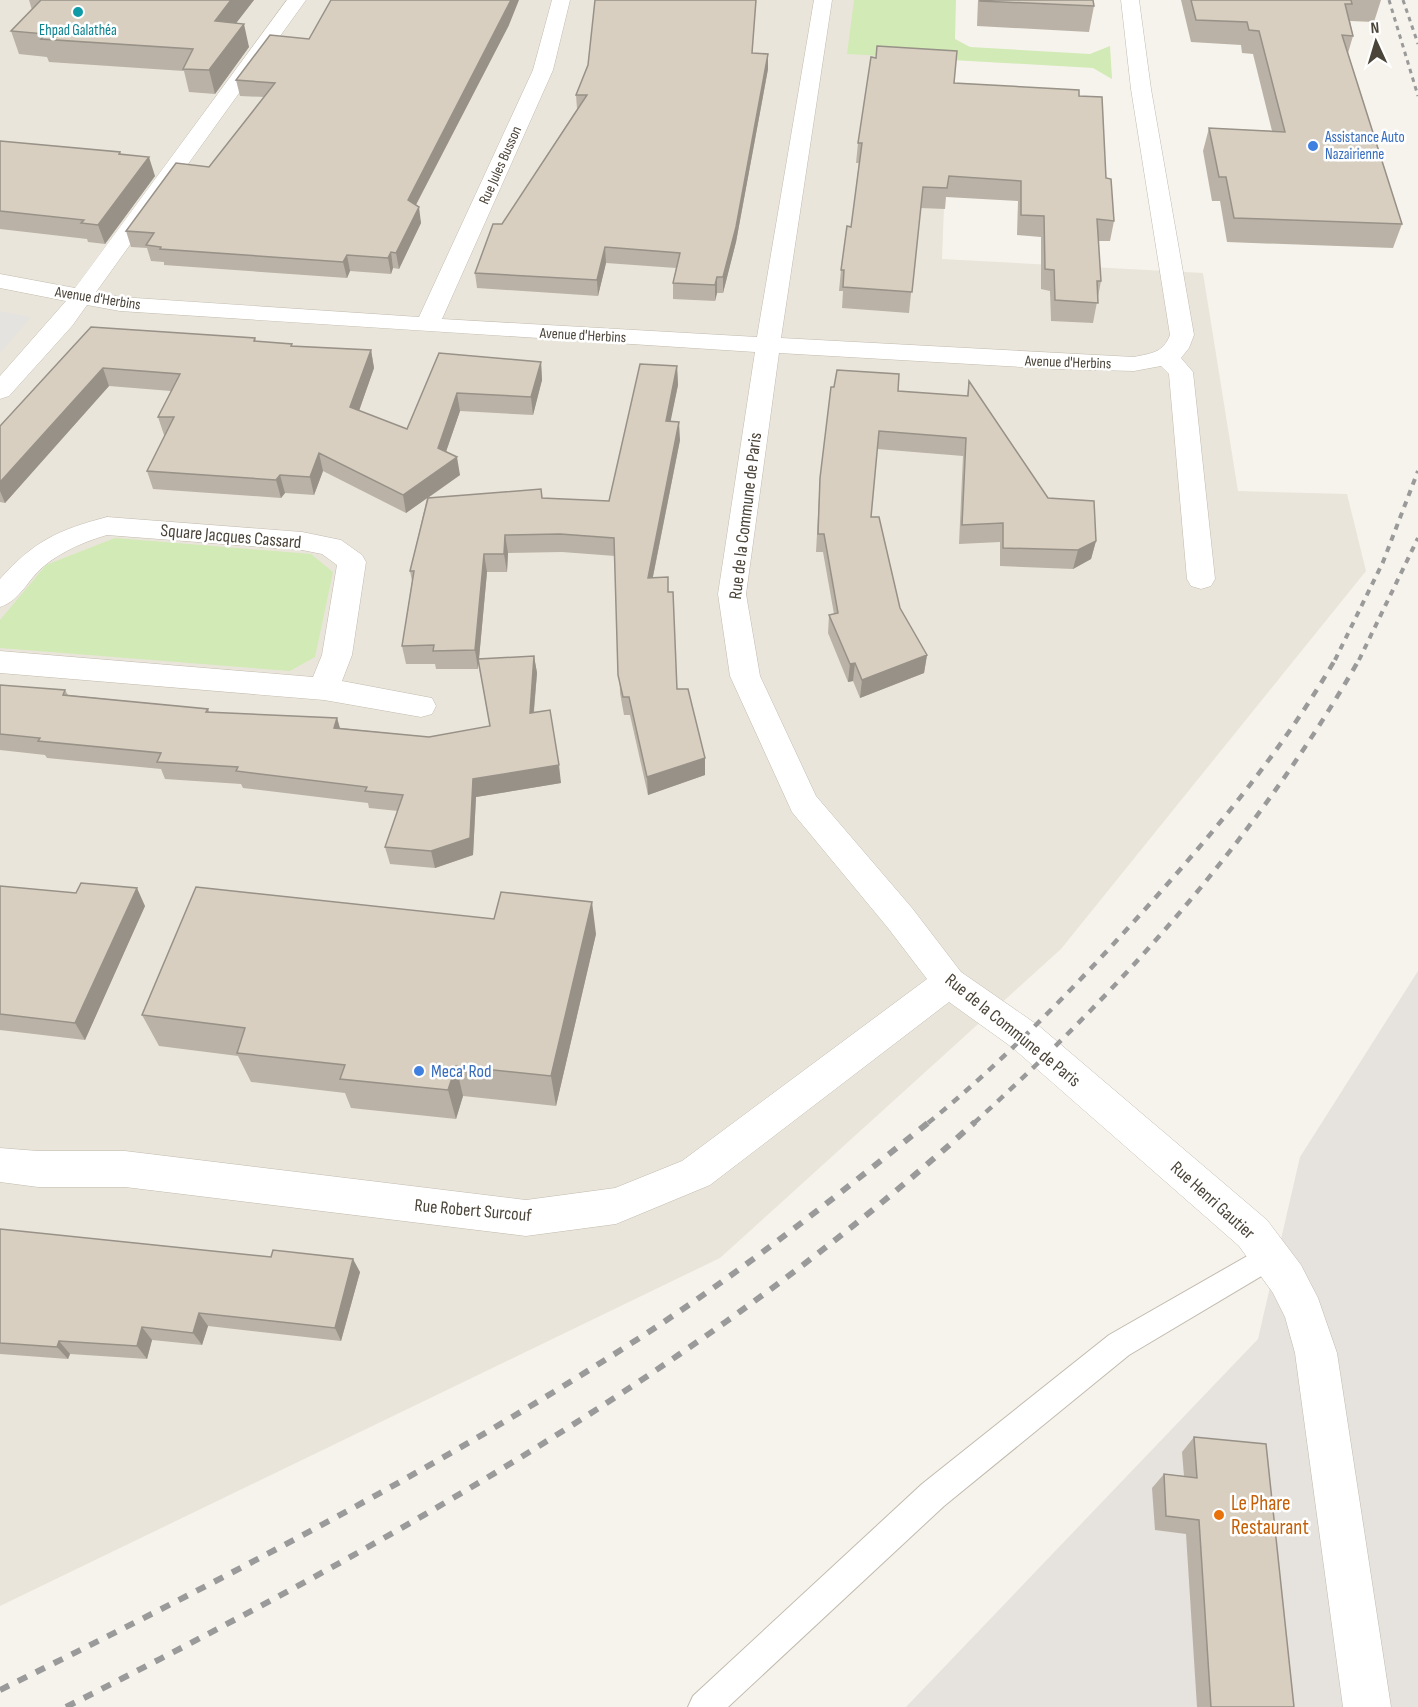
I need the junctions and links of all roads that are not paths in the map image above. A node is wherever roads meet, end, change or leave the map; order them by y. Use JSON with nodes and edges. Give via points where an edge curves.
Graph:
{"nodes":[{"id":1,"x":297,"y":0,"type":"edge"},
{"id":2,"x":561,"y":0,"type":"edge"},
{"id":3,"x":823,"y":0,"type":"edge"},
{"id":4,"x":1131,"y":0,"type":"edge"},
{"id":5,"x":0,"y":281,"type":"edge"},
{"id":6,"x":81,"y":297,"type":"junction"},
{"id":7,"x":427,"y":325,"type":"junction"},
{"id":8,"x":768,"y":346,"type":"junction"},
{"id":9,"x":1167,"y":358,"type":"junction"},
{"id":10,"x":0,"y":391,"type":"edge"},
{"id":11,"x":1201,"y":579,"type":"dead end"},
{"id":12,"x":0,"y":597,"type":"edge"},
{"id":13,"x":0,"y":662,"type":"edge"},
{"id":14,"x":324,"y":689,"type":"junction"},
{"id":15,"x":422,"y":706,"type":"dead end"},
{"id":16,"x":949,"y":982,"type":"junction"},
{"id":17,"x":1110,"y":1109,"type":"joint"},
{"id":18,"x":0,"y":1165,"type":"edge"},
{"id":19,"x":1270,"y":1256,"type":"junction"},
{"id":20,"x":704,"y":1707,"type":"edge"},
{"id":21,"x":1367,"y":1707,"type":"edge"}],
"edges":[{"from":1,"to":6,"type":"street"},
{"from":2,"to":7,"type":"street","name":"Rue Jules Busson","via":[[543,70]]},
{"from":3,"to":8,"type":"street","name":"Rue de la Commune de Paris"},
{"from":4,"to":9,"type":"street","via":[[1141,89],[1182,335]]},
{"from":5,"to":6,"type":"street","name":"Avenue d'Herbins"},
{"from":6,"to":7,"type":"street","name":"Avenue d'Herbins","via":[[120,304]]},
{"from":6,"to":10,"type":"street"},
{"from":7,"to":8,"type":"street","name":"Avenue d'Herbins"},
{"from":8,"to":9,"type":"street","name":"Avenue d'Herbins","via":[[1057,362],[1134,364]]},
{"from":8,"to":16,"type":"street","name":"Rue de la Commune de Paris","via":[[732,594],[745,676],[803,803]]},
{"from":9,"to":11,"type":"street","via":[[1181,372]]},
{"from":12,"to":14,"type":"street","name":"Square Jacques Cassard","via":[[34,559],[75,535],[107,526],[302,541],[331,547],[352,562],[337,655]]},
{"from":13,"to":14,"type":"street"},
{"from":14,"to":15,"type":"street"},
{"from":16,"to":17,"type":"street","name":"Rue de la Commune de Paris","via":[[1026,1037]]},
{"from":16,"to":18,"type":"street","name":"Rue Robert Surcouf","via":[[696,1173],[616,1206],[526,1218],[125,1169]]},
{"from":17,"to":19,"type":"street","name":"Rue Henri Gautier","via":[[1253,1233]]},
{"from":19,"to":20,"type":"lane","via":[[1119,1345],[933,1495]]},
{"from":19,"to":21,"type":"street","name":"Rue Henri Gautier","via":[[1304,1312],[1316,1353]]}]}
